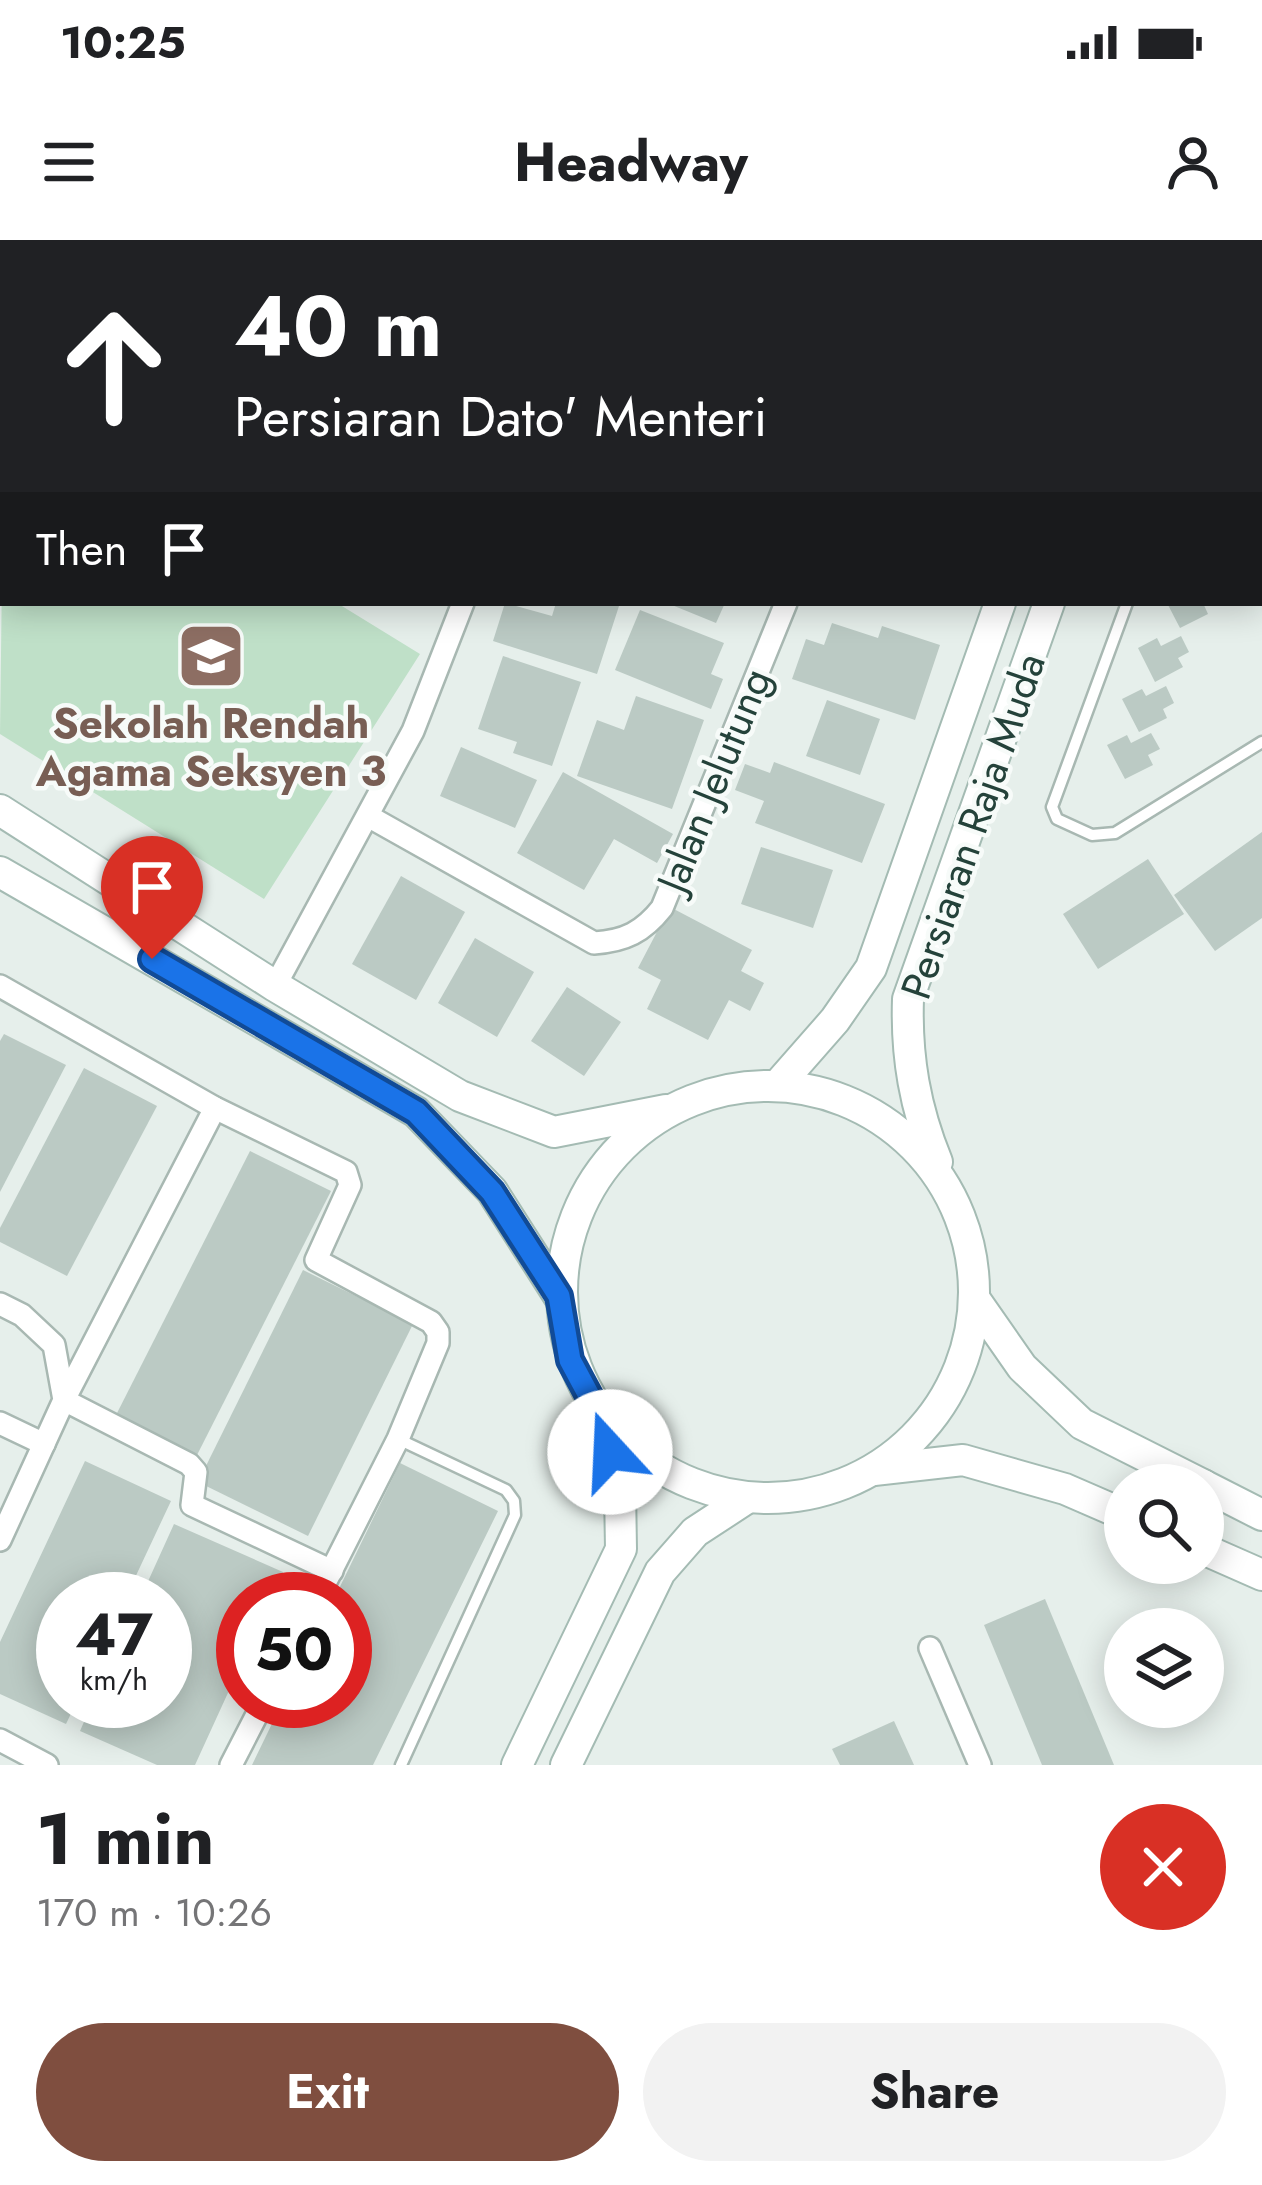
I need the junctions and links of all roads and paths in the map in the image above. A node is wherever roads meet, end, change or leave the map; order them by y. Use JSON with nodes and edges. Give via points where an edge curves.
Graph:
{"nodes":[{"id":1,"x":462,"y":606,"type":"edge"},
{"id":2,"x":785,"y":606,"type":"edge"},
{"id":3,"x":999,"y":606,"type":"edge"},
{"id":4,"x":1048,"y":606,"type":"edge"},
{"id":5,"x":1125,"y":606,"type":"edge"},
{"id":6,"x":1262,"y":742,"type":"edge"},
{"id":7,"x":0,"y":810,"type":"edge"},
{"id":8,"x":368,"y":816,"type":"junction"},
{"id":9,"x":0,"y":872,"type":"edge"},
{"id":10,"x":0,"y":986,"type":"edge"},
{"id":11,"x":275,"y":986,"type":"junction"},
{"id":12,"x":778,"y":1085,"type":"junction"},
{"id":13,"x":215,"y":1108,"type":"junction"},
{"id":14,"x":669,"y":1109,"type":"junction"},
{"id":15,"x":948,"y":1187,"type":"junction"},
{"id":16,"x":559,"y":1296,"type":"junction"},
{"id":17,"x":976,"y":1301,"type":"junction"},
{"id":18,"x":0,"y":1304,"type":"edge"},
{"id":19,"x":64,"y":1400,"type":"junction"},
{"id":20,"x":600,"y":1416,"type":"junction"},
{"id":21,"x":0,"y":1423,"type":"edge"},
{"id":22,"x":398,"y":1439,"type":"junction"},
{"id":23,"x":44,"y":1444,"type":"junction"},
{"id":24,"x":1161,"y":1464,"type":"edge"},
{"id":25,"x":874,"y":1470,"type":"junction"},
{"id":26,"x":1224,"y":1496,"type":"edge"},
{"id":27,"x":747,"y":1498,"type":"junction"},
{"id":28,"x":1104,"y":1506,"type":"edge"},
{"id":29,"x":1262,"y":1515,"type":"edge"},
{"id":30,"x":0,"y":1540,"type":"edge"},
{"id":31,"x":1224,"y":1558,"type":"edge"},
{"id":32,"x":332,"y":1571,"type":"joint"},
{"id":33,"x":1262,"y":1575,"type":"edge"},
{"id":34,"x":930,"y":1648,"type":"dead end"},
{"id":35,"x":250,"y":1728,"type":"edge"},
{"id":36,"x":0,"y":1740,"type":"edge"},
{"id":37,"x":47,"y":1765,"type":"edge"},
{"id":38,"x":231,"y":1765,"type":"edge"},
{"id":39,"x":401,"y":1765,"type":"edge"},
{"id":40,"x":517,"y":1765,"type":"edge"},
{"id":41,"x":566,"y":1765,"type":"edge"},
{"id":42,"x":980,"y":1765,"type":"edge"}],
"edges":[{"from":1,"to":8,"type":"street","via":[[413,731]]},
{"from":2,"to":8,"type":"street","name":"Jalan Jelutung","via":[[662,908],[635,934],[595,944]]},
{"from":3,"to":12,"type":"main road","name":"Persiaran Raja Muda","via":[[871,968]]},
{"from":4,"to":15,"type":"main road","name":"Persiaran Raja Muda","via":[[908,999],[914,1094]]},
{"from":5,"to":6,"type":"lane","via":[[1052,807],[1057,819],[1092,835],[1114,833]]},
{"from":7,"to":11,"type":"main road"},
{"from":8,"to":11,"type":"street"},
{"from":9,"to":16,"type":"main road","via":[[416,1112],[492,1192]]},
{"from":10,"to":13,"type":"street"},
{"from":11,"to":14,"type":"main road","via":[[460,1096],[554,1132]]},
{"from":12,"to":14,"type":"main road","via":[[722,1090]]},
{"from":12,"to":15,"type":"main road","via":[[845,1100],[885,1123]]},
{"from":13,"to":19,"type":"street"},
{"from":13,"to":22,"type":"street","via":[[346,1172],[350,1185],[316,1260],[438,1332]]},
{"from":14,"to":16,"type":"main road","via":[[610,1157],[591,1189],[572,1222]]},
{"from":15,"to":17,"type":"main road","via":[[970,1242]]},
{"from":16,"to":20,"type":"main road","via":[[570,1360]]},
{"from":17,"to":24,"type":"main road","via":[[1022,1367],[1082,1424]]},
{"from":17,"to":25,"type":"main road","via":[[962,1367],[927,1426]]},
{"from":18,"to":19,"type":"street","via":[[54,1345]]},
{"from":19,"to":23,"type":"street"},
{"from":19,"to":32,"type":"street","via":[[189,1464],[196,1472],[193,1505]]},
{"from":20,"to":27,"type":"main road","via":[[664,1473]]},
{"from":20,"to":40,"type":"main road","via":[[620,1489],[621,1549]]},
{"from":21,"to":23,"type":"street"},
{"from":22,"to":32,"type":"street"},
{"from":22,"to":39,"type":"lane","via":[[506,1490],[515,1515]]},
{"from":23,"to":30,"type":"street"},
{"from":25,"to":27,"type":"main road","via":[[813,1494]]},
{"from":25,"to":28,"type":"main road","via":[[963,1460]]},
{"from":26,"to":29,"type":"main road"},
{"from":27,"to":41,"type":"main road","via":[[695,1532],[660,1571]]},
{"from":31,"to":33,"type":"main road"},
{"from":34,"to":42,"type":"street"},
{"from":35,"to":38,"type":"street"},
{"from":36,"to":37,"type":"street"}]}
